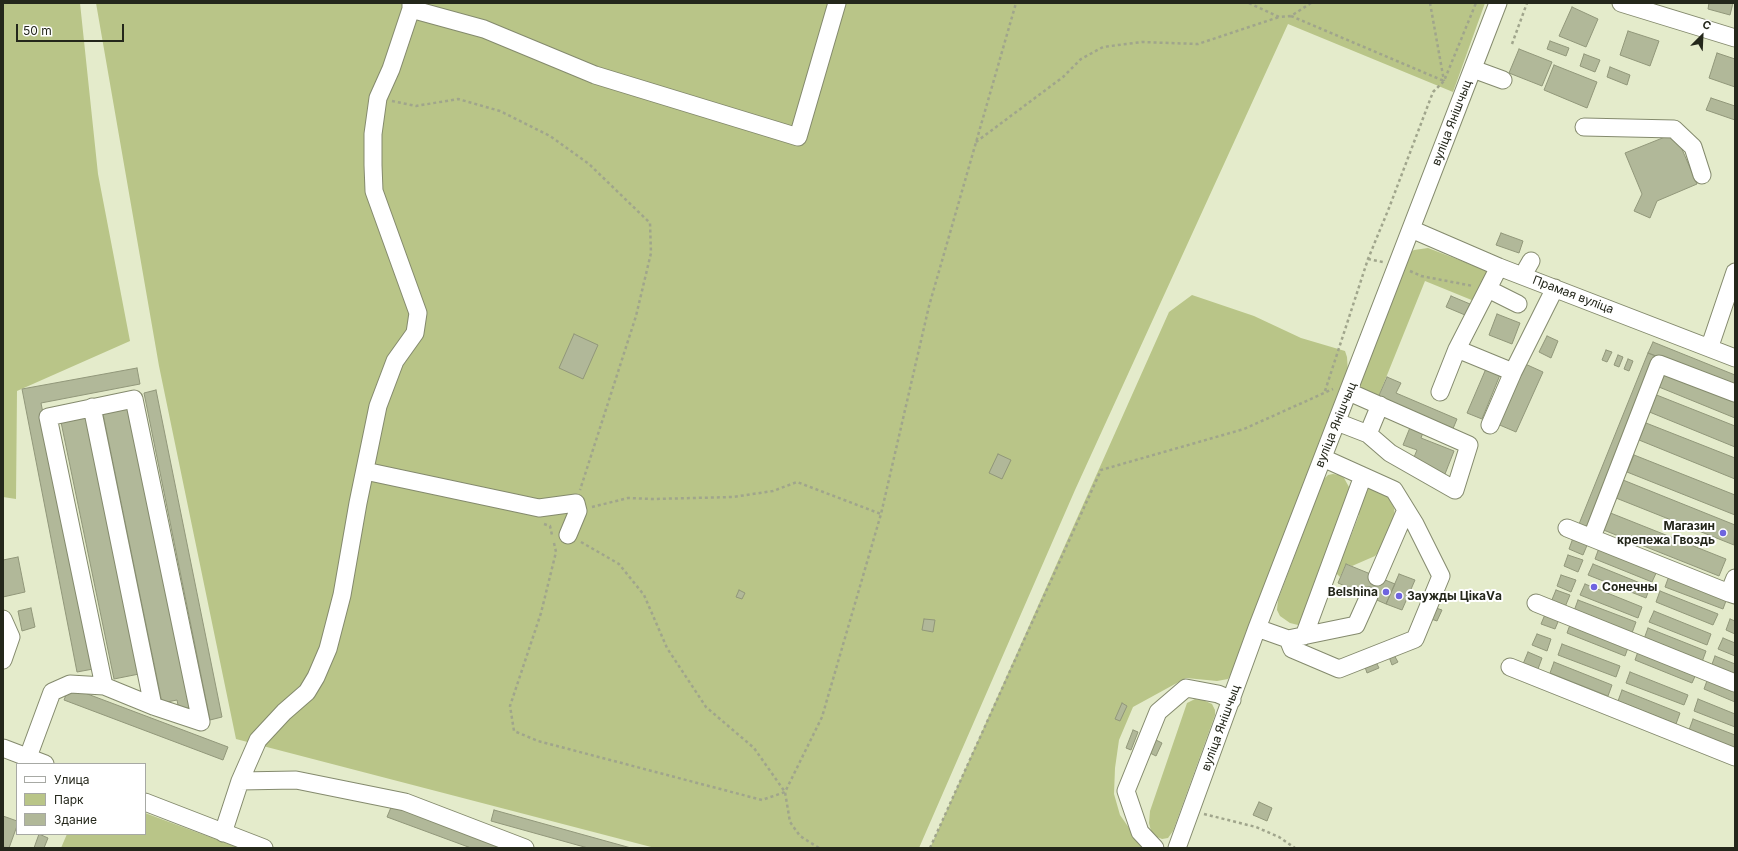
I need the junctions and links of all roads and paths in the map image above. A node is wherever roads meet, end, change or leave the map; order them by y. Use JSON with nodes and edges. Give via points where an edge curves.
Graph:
{"nodes":[{"id":1,"x":837,"y":3,"type":"edge"},
{"id":2,"x":1016,"y":3,"type":"edge"},
{"id":3,"x":1249,"y":3,"type":"edge"},
{"id":4,"x":1311,"y":3,"type":"edge"},
{"id":5,"x":1430,"y":3,"type":"edge"},
{"id":6,"x":1476,"y":3,"type":"edge"},
{"id":7,"x":1498,"y":3,"type":"edge"},
{"id":8,"x":1527,"y":3,"type":"edge"},
{"id":9,"x":1621,"y":3,"type":"edge"},
{"id":10,"x":411,"y":6,"type":"edge"},
{"id":11,"x":1291,"y":16,"type":"junction"},
{"id":12,"x":1279,"y":17,"type":"junction"},
{"id":13,"x":1735,"y":38,"type":"edge"},
{"id":14,"x":1512,"y":44,"type":"dead end"},
{"id":15,"x":1473,"y":69,"type":"junction"},
{"id":16,"x":1503,"y":80,"type":"dead end"},
{"id":17,"x":1444,"y":81,"type":"junction"},
{"id":18,"x":378,"y":98,"type":"junction"},
{"id":19,"x":1584,"y":127,"type":"dead end"},
{"id":20,"x":976,"y":143,"type":"junction"},
{"id":21,"x":1702,"y":175,"type":"dead end"},
{"id":22,"x":1411,"y":229,"type":"junction"},
{"id":23,"x":1368,"y":259,"type":"junction"},
{"id":24,"x":1398,"y":265,"type":"junction"},
{"id":25,"x":1499,"y":267,"type":"junction"},
{"id":26,"x":1735,"y":272,"type":"edge"},
{"id":27,"x":1555,"y":288,"type":"junction"},
{"id":28,"x":1488,"y":289,"type":"junction"},
{"id":29,"x":1518,"y":304,"type":"dead end"},
{"id":30,"x":1707,"y":347,"type":"junction"},
{"id":31,"x":1457,"y":349,"type":"junction"},
{"id":32,"x":1735,"y":358,"type":"edge"},
{"id":33,"x":1513,"y":372,"type":"junction"},
{"id":34,"x":1351,"y":387,"type":"junction"},
{"id":35,"x":1325,"y":391,"type":"junction"},
{"id":36,"x":1440,"y":392,"type":"dead end"},
{"id":37,"x":1735,"y":393,"type":"edge"},
{"id":38,"x":1380,"y":405,"type":"junction"},
{"id":39,"x":92,"y":407,"type":"junction"},
{"id":40,"x":1337,"y":422,"type":"junction"},
{"id":41,"x":1490,"y":425,"type":"dead end"},
{"id":42,"x":1368,"y":434,"type":"junction"},
{"id":43,"x":1323,"y":458,"type":"junction"},
{"id":44,"x":364,"y":471,"type":"junction"},
{"id":45,"x":1363,"y":476,"type":"junction"},
{"id":46,"x":577,"y":507,"type":"junction"},
{"id":47,"x":1406,"y":510,"type":"junction"},
{"id":48,"x":881,"y":514,"type":"junction"},
{"id":49,"x":538,"y":521,"type":"dead end"},
{"id":50,"x":1567,"y":528,"type":"dead end"},
{"id":51,"x":568,"y":535,"type":"junction"},
{"id":52,"x":1592,"y":537,"type":"junction"},
{"id":53,"x":556,"y":552,"type":"junction"},
{"id":54,"x":1377,"y":577,"type":"dead end"},
{"id":55,"x":1733,"y":589,"type":"edge"},
{"id":56,"x":1369,"y":596,"type":"dead end"},
{"id":57,"x":1536,"y":603,"type":"dead end"},
{"id":58,"x":3,"y":619,"type":"edge"},
{"id":59,"x":1257,"y":628,"type":"junction"},
{"id":60,"x":1296,"y":638,"type":"junction"},
{"id":61,"x":3,"y":660,"type":"edge"},
{"id":62,"x":1510,"y":667,"type":"dead end"},
{"id":63,"x":1735,"y":683,"type":"edge"},
{"id":64,"x":104,"y":686,"type":"junction"},
{"id":65,"x":1232,"y":700,"type":"junction"},
{"id":66,"x":153,"y":706,"type":"junction"},
{"id":67,"x":3,"y":748,"type":"edge"},
{"id":68,"x":28,"y":757,"type":"junction"},
{"id":69,"x":1735,"y":757,"type":"edge"},
{"id":70,"x":43,"y":763,"type":"edge"},
{"id":71,"x":240,"y":781,"type":"junction"},
{"id":72,"x":785,"y":792,"type":"junction"},
{"id":73,"x":146,"y":802,"type":"edge"},
{"id":74,"x":1200,"y":813,"type":"dead end"},
{"id":75,"x":223,"y":832,"type":"junction"},
{"id":76,"x":264,"y":848,"type":"edge"},
{"id":77,"x":525,"y":848,"type":"edge"},
{"id":78,"x":819,"y":848,"type":"edge"},
{"id":79,"x":930,"y":848,"type":"edge"},
{"id":80,"x":1155,"y":848,"type":"edge"},
{"id":81,"x":1177,"y":848,"type":"edge"},
{"id":82,"x":1295,"y":848,"type":"edge"}],
"edges":[{"from":1,"to":10,"type":"street","via":[[798,137],[595,75],[484,29]]},
{"from":2,"to":20,"type":"path"},
{"from":3,"to":12,"type":"path"},
{"from":4,"to":11,"type":"path"},
{"from":5,"to":17,"type":"path"},
{"from":6,"to":17,"type":"path"},
{"from":7,"to":15,"type":"street","name":"вуліца Янішчыц"},
{"from":8,"to":14,"type":"path"},
{"from":9,"to":13,"type":"street"},
{"from":10,"to":18,"type":"street","via":[[391,70]]},
{"from":11,"to":12,"type":"path"},
{"from":11,"to":17,"type":"path"},
{"from":12,"to":20,"type":"path","via":[[1198,44],[1142,42],[1103,47],[1080,59],[1063,77]]},
{"from":15,"to":16,"type":"street"},
{"from":15,"to":22,"type":"street","name":"вуліца Янішчыц"},
{"from":17,"to":23,"type":"path","via":[[1433,92]]},
{"from":18,"to":44,"type":"street","via":[[373,134],[374,191],[418,314],[415,333],[395,361],[378,406]]},
{"from":18,"to":46,"type":"path","via":[[416,106],[458,99],[500,111],[550,136],[589,164],[650,223],[651,253],[636,316]]},
{"from":19,"to":21,"type":"street","via":[[1674,129],[1693,147]]},
{"from":20,"to":48,"type":"path","via":[[929,306]]},
{"from":22,"to":24,"type":"street","name":"вуліца Янішчыц"},
{"from":22,"to":25,"type":"street","name":"Прамая вуліца"},
{"from":23,"to":24,"type":"path"},
{"from":23,"to":35,"type":"path"},
{"from":24,"to":28,"type":"path","via":[[1421,276]]},
{"from":24,"to":34,"type":"street","name":"вуліца Янішчыц"},
{"from":25,"to":27,"type":"street","name":"Прамая вуліца","via":[[1527,268]]},
{"from":25,"to":28,"type":"street"},
{"from":26,"to":30,"type":"street","via":[[1712,340]]},
{"from":27,"to":30,"type":"street","name":"Прамая вуліца"},
{"from":27,"to":33,"type":"street"},
{"from":28,"to":29,"type":"street"},
{"from":28,"to":31,"type":"street"},
{"from":30,"to":32,"type":"street","name":"Прамая вуліца"},
{"from":31,"to":33,"type":"street"},
{"from":31,"to":36,"type":"street"},
{"from":33,"to":41,"type":"street"},
{"from":34,"to":35,"type":"path"},
{"from":34,"to":38,"type":"street"},
{"from":34,"to":40,"type":"street","name":"вуліца Янішчыц"},
{"from":35,"to":79,"type":"path","via":[[1244,429],[1101,470]]},
{"from":37,"to":52,"type":"street","via":[[1659,364]]},
{"from":38,"to":42,"type":"street"},
{"from":38,"to":42,"type":"street","via":[[1468,445],[1454,490],[1390,453]]},
{"from":39,"to":64,"type":"street","via":[[48,417]]},
{"from":39,"to":66,"type":"street"},
{"from":39,"to":66,"type":"street","via":[[134,399],[201,722]]},
{"from":40,"to":42,"type":"street"},
{"from":40,"to":43,"type":"street","name":"вуліца Янішчыц"},
{"from":43,"to":45,"type":"street"},
{"from":43,"to":59,"type":"street","name":"вуліца Янішчыц"},
{"from":44,"to":46,"type":"street","via":[[539,508]]},
{"from":44,"to":71,"type":"street","via":[[342,595],[328,649],[307,692],[258,740]]},
{"from":45,"to":47,"type":"street","via":[[1394,490]]},
{"from":45,"to":60,"type":"street"},
{"from":46,"to":48,"type":"path","via":[[628,498],[733,497],[773,491],[798,482]]},
{"from":46,"to":51,"type":"street"},
{"from":47,"to":54,"type":"street"},
{"from":47,"to":60,"type":"street","via":[[1441,576],[1415,639],[1339,669],[1292,649]]},
{"from":48,"to":72,"type":"path","via":[[822,717]]},
{"from":49,"to":53,"type":"path","via":[[550,526]]},
{"from":50,"to":52,"type":"street"},
{"from":51,"to":53,"type":"path"},
{"from":51,"to":72,"type":"path","via":[[619,564],[644,595],[667,648],[706,707],[754,748]]},
{"from":52,"to":55,"type":"street"},
{"from":53,"to":72,"type":"path","via":[[541,613],[510,706],[514,730],[538,741],[762,800]]},
{"from":56,"to":60,"type":"street","via":[[1356,625]]},
{"from":57,"to":63,"type":"street"},
{"from":58,"to":61,"type":"street","via":[[11,637]]},
{"from":59,"to":60,"type":"street"},
{"from":59,"to":65,"type":"street","name":"вуліца Янішчыц"},
{"from":62,"to":69,"type":"street"},
{"from":64,"to":66,"type":"street"},
{"from":64,"to":68,"type":"street","via":[[70,684],[52,692]]},
{"from":65,"to":80,"type":"street","via":[[1218,694],[1186,688],[1158,712],[1126,791],[1140,832]]},
{"from":65,"to":81,"type":"street","name":"вуліца Янішчыц"},
{"from":67,"to":68,"type":"street"},
{"from":68,"to":70,"type":"street"},
{"from":71,"to":75,"type":"street"},
{"from":71,"to":77,"type":"street","via":[[296,780],[405,802]]},
{"from":72,"to":78,"type":"path","via":[[790,822],[800,836]]},
{"from":73,"to":75,"type":"street"},
{"from":74,"to":82,"type":"path","via":[[1256,827],[1279,837]]},
{"from":75,"to":76,"type":"street"}]}
